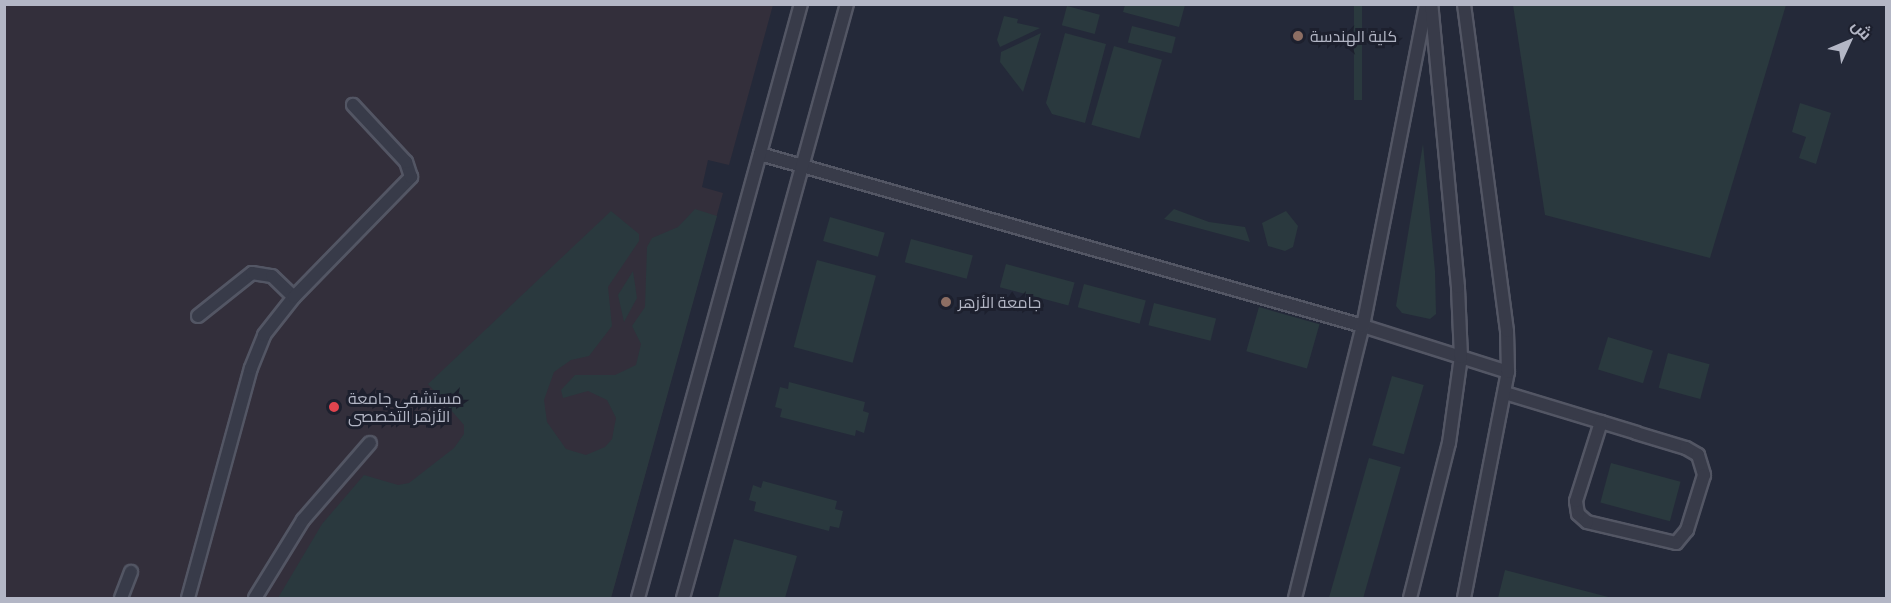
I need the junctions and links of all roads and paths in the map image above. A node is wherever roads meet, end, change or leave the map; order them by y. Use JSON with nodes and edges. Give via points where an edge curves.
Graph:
{"nodes":[{"id":1,"x":801,"y":4,"type":"edge"},
{"id":2,"x":847,"y":4,"type":"edge"},
{"id":3,"x":1426,"y":4,"type":"edge"},
{"id":4,"x":1431,"y":4,"type":"edge"},
{"id":5,"x":1464,"y":4,"type":"edge"},
{"id":6,"x":353,"y":105,"type":"dead end"},
{"id":7,"x":760,"y":154,"type":"junction"},
{"id":8,"x":803,"y":165,"type":"junction"},
{"id":9,"x":294,"y":297,"type":"junction"},
{"id":10,"x":198,"y":316,"type":"dead end"},
{"id":11,"x":1363,"y":326,"type":"junction"},
{"id":12,"x":1461,"y":357,"type":"junction"},
{"id":13,"x":1508,"y":372,"type":"junction"},
{"id":14,"x":1505,"y":393,"type":"junction"},
{"id":15,"x":1600,"y":422,"type":"junction"},
{"id":16,"x":370,"y":443,"type":"dead end"},
{"id":17,"x":131,"y":572,"type":"dead end"},
{"id":18,"x":121,"y":598,"type":"edge"},
{"id":19,"x":188,"y":598,"type":"edge"},
{"id":20,"x":255,"y":598,"type":"edge"},
{"id":21,"x":638,"y":598,"type":"edge"},
{"id":22,"x":683,"y":598,"type":"edge"},
{"id":23,"x":1295,"y":598,"type":"edge"},
{"id":24,"x":1410,"y":598,"type":"edge"},
{"id":25,"x":1464,"y":598,"type":"edge"}],
"edges":[{"from":1,"to":7,"type":"lane"},
{"from":2,"to":8,"type":"lane"},
{"from":3,"to":11,"type":"lane"},
{"from":4,"to":12,"type":"lane"},
{"from":5,"to":13,"type":"lane","via":[[1507,331]]},
{"from":6,"to":9,"type":"lane","via":[[406,162],[411,177]]},
{"from":7,"to":8,"type":"lane"},
{"from":7,"to":21,"type":"lane"},
{"from":8,"to":11,"type":"lane"},
{"from":8,"to":22,"type":"lane"},
{"from":9,"to":10,"type":"lane","via":[[272,276],[252,273]]},
{"from":9,"to":19,"type":"lane","via":[[275,318],[257,349]]},
{"from":11,"to":12,"type":"lane"},
{"from":11,"to":23,"type":"lane"},
{"from":12,"to":13,"type":"lane"},
{"from":12,"to":24,"type":"lane","via":[[1449,442]]},
{"from":13,"to":14,"type":"lane"},
{"from":14,"to":15,"type":"lane"},
{"from":14,"to":25,"type":"lane"},
{"from":15,"to":15,"type":"lane","via":[[1576,501],[1578,514],[1587,522],[1676,543],[1687,530],[1704,475],[1698,455]]},
{"from":16,"to":20,"type":"lane","via":[[303,520]]},
{"from":17,"to":18,"type":"lane"}]}
